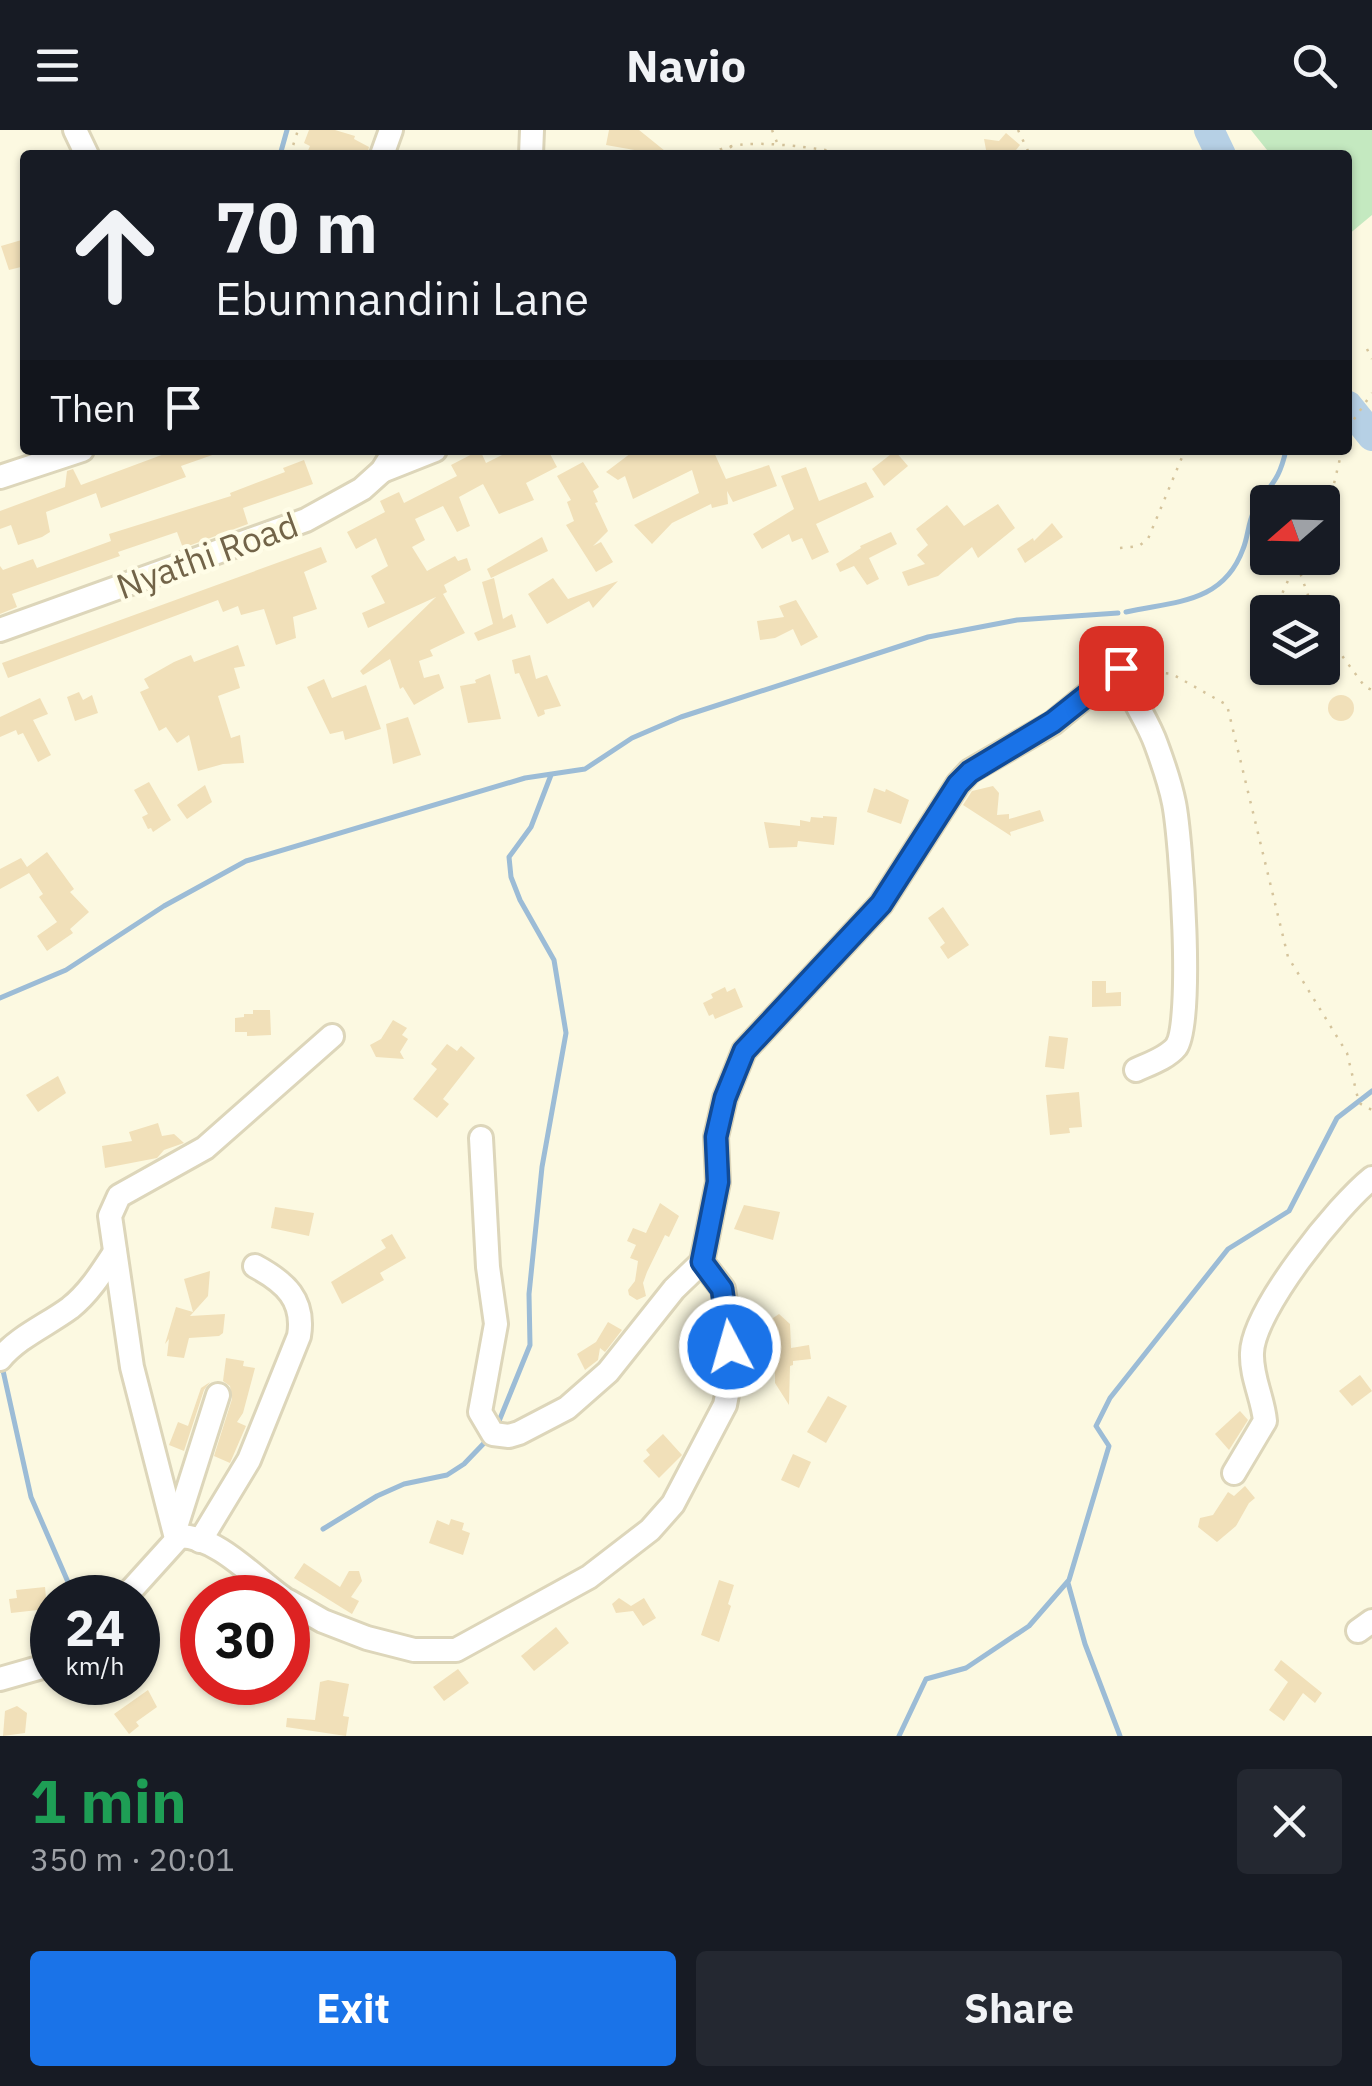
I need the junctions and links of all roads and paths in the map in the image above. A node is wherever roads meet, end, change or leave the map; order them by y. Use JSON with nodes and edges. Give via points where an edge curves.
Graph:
{"nodes":[{"id":1,"x":772,"y":130,"type":"edge"},
{"id":2,"x":730,"y":145,"type":"junction"},
{"id":3,"x":779,"y":146,"type":"junction"},
{"id":4,"x":717,"y":150,"type":"edge"},
{"id":5,"x":734,"y":150,"type":"edge"},
{"id":6,"x":815,"y":150,"type":"edge"},
{"id":7,"x":1367,"y":349,"type":"dead end"},
{"id":8,"x":1372,"y":359,"type":"edge"},
{"id":9,"x":1372,"y":393,"type":"edge"},
{"id":10,"x":1352,"y":422,"type":"edge"},
{"id":11,"x":67,"y":455,"type":"edge"},
{"id":12,"x":392,"y":455,"type":"edge"},
{"id":13,"x":422,"y":455,"type":"edge"},
{"id":14,"x":1183,"y":455,"type":"edge"},
{"id":15,"x":1341,"y":455,"type":"edge"},
{"id":16,"x":382,"y":471,"type":"junction"},
{"id":17,"x":0,"y":477,"type":"edge"},
{"id":18,"x":1334,"y":485,"type":"edge"},
{"id":19,"x":1120,"y":548,"type":"dead end"},
{"id":20,"x":0,"y":630,"type":"edge"},
{"id":21,"x":1340,"y":651,"type":"edge"},
{"id":22,"x":1121,"y":668,"type":"junction"},
{"id":23,"x":1372,"y":690,"type":"edge"},
{"id":24,"x":332,"y":1036,"type":"dead end"},
{"id":25,"x":1136,"y":1070,"type":"dead end"},
{"id":26,"x":1372,"y":1110,"type":"edge"},
{"id":27,"x":481,"y":1138,"type":"dead end"},
{"id":28,"x":1372,"y":1178,"type":"edge"},
{"id":29,"x":115,"y":1252,"type":"junction"},
{"id":30,"x":702,"y":1262,"type":"junction"},
{"id":31,"x":255,"y":1266,"type":"dead end"},
{"id":32,"x":0,"y":1359,"type":"edge"},
{"id":33,"x":218,"y":1395,"type":"dead end"},
{"id":34,"x":1234,"y":1473,"type":"dead end"},
{"id":35,"x":175,"y":1534,"type":"junction"},
{"id":36,"x":200,"y":1541,"type":"junction"},
{"id":37,"x":142,"y":1575,"type":"edge"},
{"id":38,"x":253,"y":1575,"type":"edge"},
{"id":39,"x":310,"y":1613,"type":"edge"},
{"id":40,"x":30,"y":1670,"type":"edge"},
{"id":41,"x":0,"y":1679,"type":"edge"}],
"edges":[{"from":1,"to":3,"type":"path"},
{"from":2,"to":3,"type":"path"},
{"from":2,"to":4,"type":"path"},
{"from":2,"to":5,"type":"path"},
{"from":3,"to":6,"type":"path"},
{"from":7,"to":8,"type":"path"},
{"from":9,"to":10,"type":"path"},
{"from":11,"to":17,"type":"street"},
{"from":12,"to":16,"type":"street","name":"Nyathi Road"},
{"from":13,"to":16,"type":"street"},
{"from":14,"to":19,"type":"path","via":[[1148,540]]},
{"from":15,"to":18,"type":"path"},
{"from":16,"to":20,"type":"street","name":"Nyathi Road","via":[[337,506],[306,520]]},
{"from":21,"to":23,"type":"path"},
{"from":22,"to":25,"type":"street","via":[[1155,739],[1174,805],[1183,893],[1184,1025],[1176,1047]]},
{"from":22,"to":26,"type":"path","via":[[1172,674],[1227,705],[1288,957],[1348,1053],[1359,1103]]},
{"from":22,"to":30,"type":"street","via":[[958,784],[881,904],[744,1051],[716,1137],[718,1182]]},
{"from":24,"to":29,"type":"street","via":[[206,1148],[119,1196],[110,1216]]},
{"from":27,"to":30,"type":"street","via":[[496,1324],[480,1412],[494,1434],[519,1433],[567,1408],[608,1372]]},
{"from":28,"to":34,"type":"street","via":[[1330,1220],[1254,1331],[1253,1368],[1265,1421]]},
{"from":29,"to":32,"type":"street","via":[[75,1304]]},
{"from":29,"to":35,"type":"street","via":[[138,1398]]},
{"from":30,"to":39,"type":"street","via":[[722,1289],[728,1320],[725,1405],[673,1504],[650,1530],[589,1577],[456,1650],[414,1650]]},
{"from":31,"to":36,"type":"street","via":[[290,1289],[302,1322],[249,1460]]},
{"from":33,"to":35,"type":"street"},
{"from":35,"to":36,"type":"street"},
{"from":35,"to":37,"type":"street"},
{"from":36,"to":38,"type":"street"},
{"from":40,"to":41,"type":"street"}]}
